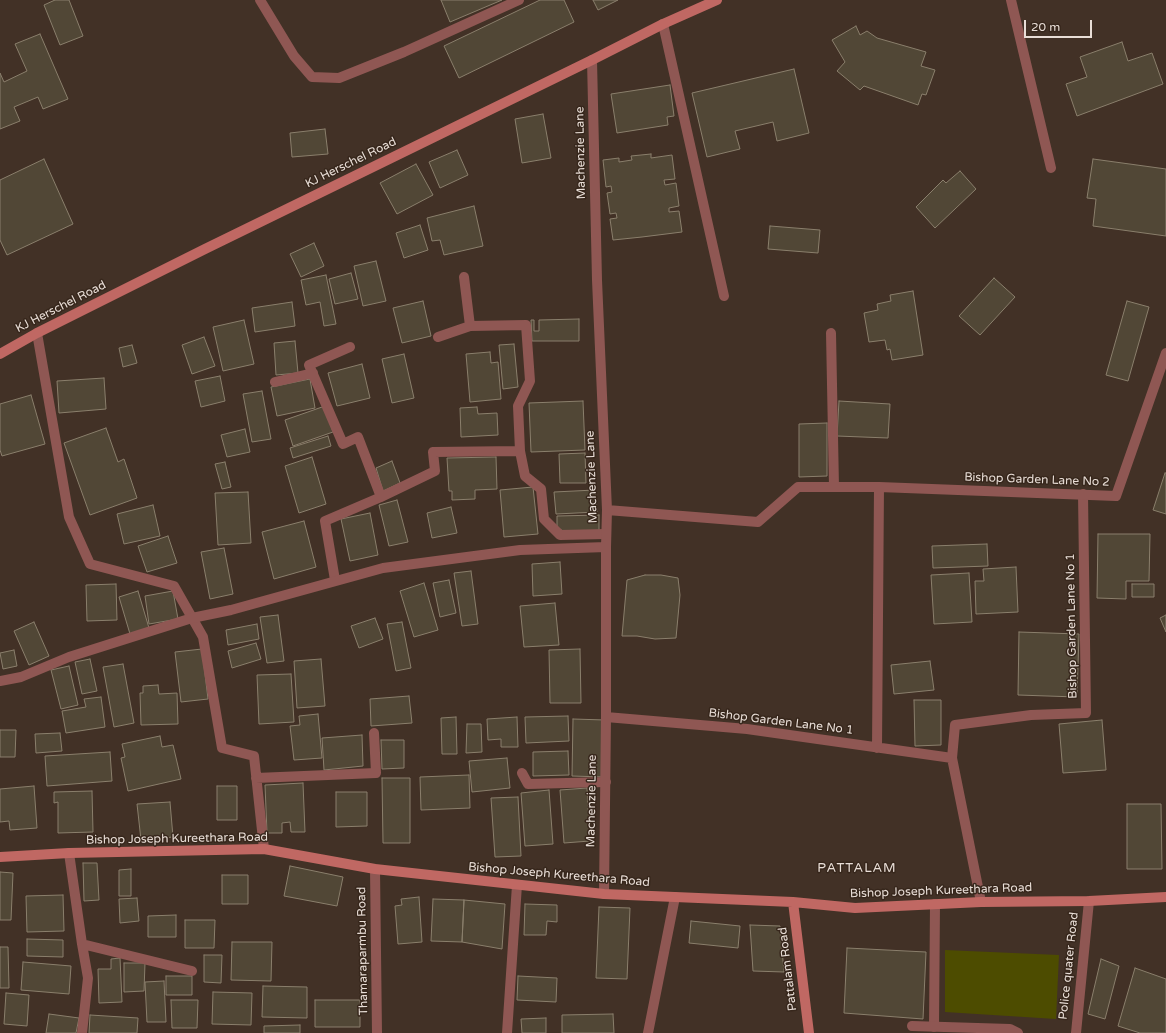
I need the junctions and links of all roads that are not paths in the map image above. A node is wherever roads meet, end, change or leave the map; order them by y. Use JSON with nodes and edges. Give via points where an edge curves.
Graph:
{"nodes":[{"id":1,"x":260,"y":0,"type":"edge"},
{"id":2,"x":519,"y":0,"type":"edge"},
{"id":3,"x":717,"y":0,"type":"edge"},
{"id":4,"x":1011,"y":0,"type":"edge"},
{"id":5,"x":663,"y":24,"type":"junction"},
{"id":6,"x":592,"y":60,"type":"junction"},
{"id":7,"x":1051,"y":168,"type":"dead end"},
{"id":8,"x":464,"y":277,"type":"dead end"},
{"id":9,"x":724,"y":296,"type":"dead end"},
{"id":10,"x":470,"y":326,"type":"junction"},
{"id":11,"x":37,"y":333,"type":"junction"},
{"id":12,"x":831,"y":333,"type":"dead end"},
{"id":13,"x":438,"y":337,"type":"dead end"},
{"id":14,"x":350,"y":347,"type":"dead end"},
{"id":15,"x":1166,"y":353,"type":"edge"},
{"id":16,"x":0,"y":354,"type":"edge"},
{"id":17,"x":313,"y":373,"type":"junction"},
{"id":18,"x":274,"y":382,"type":"dead end"},
{"id":19,"x":520,"y":450,"type":"junction"},
{"id":20,"x":834,"y":487,"type":"junction"},
{"id":21,"x":879,"y":487,"type":"junction"},
{"id":22,"x":1083,"y":494,"type":"junction"},
{"id":23,"x":381,"y":496,"type":"junction"},
{"id":24,"x":607,"y":510,"type":"junction"},
{"id":25,"x":606,"y":534,"type":"junction"},
{"id":26,"x":606,"y":547,"type":"junction"},
{"id":27,"x":335,"y":580,"type":"junction"},
{"id":28,"x":192,"y":618,"type":"junction"},
{"id":29,"x":0,"y":681,"type":"edge"},
{"id":30,"x":606,"y":717,"type":"junction"},
{"id":31,"x":374,"y":733,"type":"dead end"},
{"id":32,"x":877,"y":748,"type":"junction"},
{"id":33,"x":952,"y":758,"type":"junction"},
{"id":34,"x":522,"y":773,"type":"dead end"},
{"id":35,"x":256,"y":778,"type":"junction"},
{"id":36,"x":606,"y":782,"type":"junction"},
{"id":37,"x":264,"y":849,"type":"junction"},
{"id":38,"x":69,"y":853,"type":"junction"},
{"id":39,"x":0,"y":857,"type":"edge"},
{"id":40,"x":375,"y":869,"type":"junction"},
{"id":41,"x":518,"y":885,"type":"junction"},
{"id":42,"x":604,"y":894,"type":"junction"},
{"id":43,"x":675,"y":897,"type":"junction"},
{"id":44,"x":1166,"y":897,"type":"edge"},
{"id":45,"x":1088,"y":901,"type":"junction"},
{"id":46,"x":793,"y":902,"type":"junction"},
{"id":47,"x":980,"y":902,"type":"junction"},
{"id":48,"x":935,"y":904,"type":"junction"},
{"id":49,"x":82,"y":944,"type":"junction"},
{"id":50,"x":192,"y":971,"type":"dead end"},
{"id":51,"x":934,"y":1027,"type":"junction"},
{"id":52,"x":912,"y":1030,"type":"edge"},
{"id":53,"x":82,"y":1033,"type":"edge"},
{"id":54,"x":377,"y":1033,"type":"edge"},
{"id":55,"x":507,"y":1033,"type":"edge"},
{"id":56,"x":648,"y":1033,"type":"edge"},
{"id":57,"x":808,"y":1033,"type":"edge"},
{"id":58,"x":1018,"y":1033,"type":"edge"},
{"id":59,"x":1076,"y":1033,"type":"edge"}],
"edges":[{"from":1,"to":2,"type":"street","via":[[294,56],[312,77],[339,78]]},
{"from":3,"to":5,"type":"main road","name":"KJ Herschel Road"},
{"from":4,"to":7,"type":"street"},
{"from":5,"to":6,"type":"main road","name":"KJ Herschel Road"},
{"from":5,"to":9,"type":"street"},
{"from":6,"to":11,"type":"main road","name":"KJ Herschel Road"},
{"from":6,"to":24,"type":"street","name":"Machenzie Lane","via":[[597,280]]},
{"from":8,"to":10,"type":"street"},
{"from":10,"to":13,"type":"street"},
{"from":10,"to":19,"type":"street","via":[[526,325],[530,381],[518,406]]},
{"from":11,"to":16,"type":"main road","name":"KJ Herschel Road"},
{"from":11,"to":28,"type":"street","via":[[69,517],[90,564],[174,586]]},
{"from":12,"to":20,"type":"street"},
{"from":14,"to":17,"type":"street","via":[[309,365]]},
{"from":15,"to":22,"type":"street","name":"Bishop Garden Lane No 2","via":[[1116,496]]},
{"from":17,"to":18,"type":"street"},
{"from":17,"to":23,"type":"street","via":[[343,444],[358,437]]},
{"from":19,"to":23,"type":"street","via":[[432,452],[435,471]]},
{"from":19,"to":25,"type":"street","via":[[525,476],[541,489],[544,519],[560,535]]},
{"from":20,"to":21,"type":"street","name":"Bishop Garden Lane No 2"},
{"from":20,"to":24,"type":"street","name":"Bishop Garden Lane No 2","via":[[798,487],[758,522]]},
{"from":21,"to":22,"type":"street","name":"Bishop Garden Lane No 2"},
{"from":21,"to":32,"type":"street"},
{"from":22,"to":33,"type":"street","name":"Bishop Garden Lane No 1","via":[[1086,713],[1031,715],[955,725]]},
{"from":23,"to":27,"type":"street","via":[[325,521]]},
{"from":24,"to":25,"type":"street","name":"Machenzie Lane"},
{"from":25,"to":26,"type":"street","name":"Machenzie Lane"},
{"from":26,"to":27,"type":"street","via":[[520,550],[383,568]]},
{"from":26,"to":30,"type":"street","name":"Machenzie Lane"},
{"from":27,"to":28,"type":"street","via":[[232,610]]},
{"from":28,"to":29,"type":"street","via":[[68,657],[21,677]]},
{"from":28,"to":35,"type":"street","via":[[203,637],[222,748],[254,756]]},
{"from":30,"to":32,"type":"street","name":"Bishop Garden Lane No 1","via":[[747,729]]},
{"from":30,"to":36,"type":"street","name":"Machenzie Lane"},
{"from":31,"to":35,"type":"street","via":[[376,773]]},
{"from":32,"to":33,"type":"street","name":"Bishop Garden Lane No 1"},
{"from":33,"to":47,"type":"street","name":"Bishop Garden Lane No 1"},
{"from":34,"to":36,"type":"street","via":[[528,784]]},
{"from":35,"to":37,"type":"street"},
{"from":36,"to":42,"type":"street","name":"Machenzie Lane"},
{"from":37,"to":38,"type":"main road","name":"Bishop Joseph Kureethara Road"},
{"from":37,"to":40,"type":"main road","name":"Bishop Joseph Kureethara Road"},
{"from":38,"to":39,"type":"main road","name":"Bishop Joseph Kureethara Road"},
{"from":38,"to":49,"type":"street"},
{"from":40,"to":41,"type":"main road","name":"Bishop Joseph Kureethara Road"},
{"from":40,"to":54,"type":"street","name":"Thamaraparmbu Road"},
{"from":41,"to":42,"type":"main road","name":"Bishop Joseph Kureethara Road"},
{"from":41,"to":55,"type":"street"},
{"from":42,"to":43,"type":"main road","name":"Bishop Joseph Kureethara Road"},
{"from":43,"to":46,"type":"main road","name":"Bishop Joseph Kureethara Road"},
{"from":43,"to":56,"type":"street"},
{"from":44,"to":45,"type":"main road","name":"Bishop Joseph Kureethara Road"},
{"from":45,"to":47,"type":"main road","name":"Bishop Joseph Kureethara Road"},
{"from":45,"to":59,"type":"street","name":"Police quater Road"},
{"from":46,"to":48,"type":"main road","name":"Bishop Joseph Kureethara Road","via":[[855,908]]},
{"from":46,"to":57,"type":"main road","name":"Pattalam Road"},
{"from":47,"to":48,"type":"main road","name":"Bishop Joseph Kureethara Road"},
{"from":48,"to":51,"type":"street"},
{"from":49,"to":50,"type":"street"},
{"from":49,"to":53,"type":"street","via":[[88,978]]},
{"from":51,"to":52,"type":"street"},
{"from":51,"to":58,"type":"street","via":[[1010,1029]]}]}
